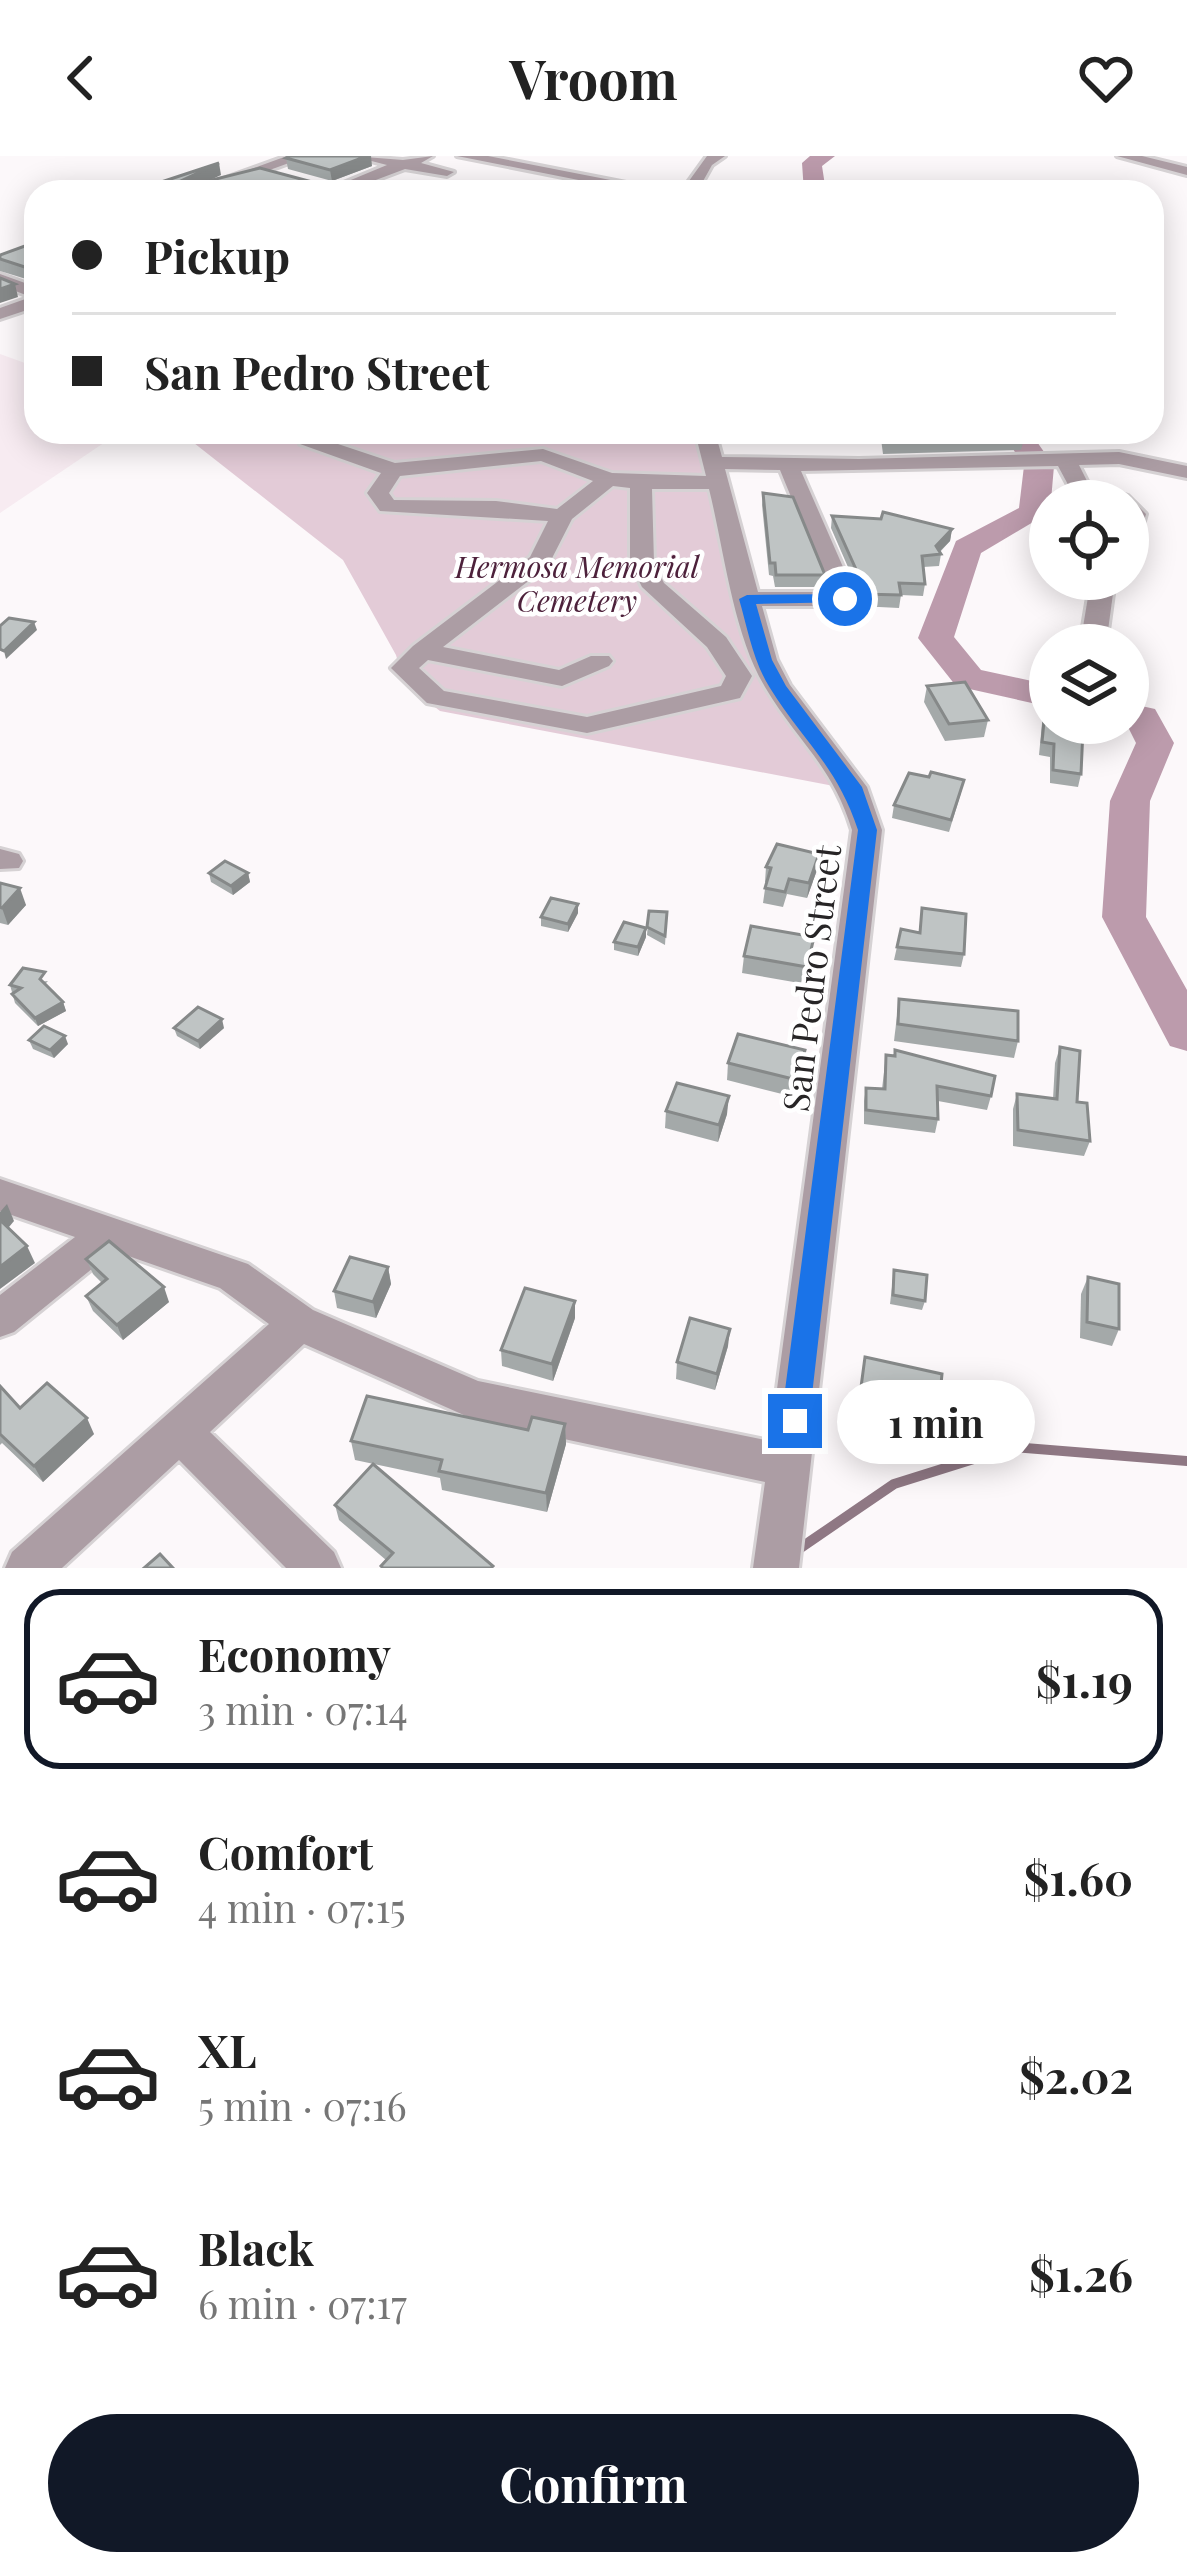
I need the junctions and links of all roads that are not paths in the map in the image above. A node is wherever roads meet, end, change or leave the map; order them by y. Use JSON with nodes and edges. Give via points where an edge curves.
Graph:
{"nodes":[{"id":1,"x":426,"y":156,"type":"edge"},
{"id":2,"x":464,"y":156,"type":"edge"},
{"id":3,"x":718,"y":156,"type":"edge"},
{"id":4,"x":1124,"y":156,"type":"edge"},
{"id":5,"x":358,"y":159,"type":"edge"},
{"id":6,"x":300,"y":160,"type":"edge"},
{"id":7,"x":406,"y":164,"type":"junction"},
{"id":8,"x":259,"y":170,"type":"junction"},
{"id":9,"x":327,"y":171,"type":"edge"},
{"id":10,"x":1187,"y":171,"type":"edge"},
{"id":11,"x":447,"y":172,"type":"dead end"},
{"id":12,"x":231,"y":180,"type":"edge"},
{"id":13,"x":292,"y":180,"type":"edge"},
{"id":14,"x":358,"y":180,"type":"edge"},
{"id":15,"x":364,"y":180,"type":"edge"},
{"id":16,"x":597,"y":180,"type":"edge"},
{"id":17,"x":696,"y":180,"type":"edge"},
{"id":18,"x":319,"y":444,"type":"edge"},
{"id":19,"x":712,"y":459,"type":"edge"},
{"id":20,"x":1053,"y":459,"type":"junction"},
{"id":21,"x":788,"y":465,"type":"junction"},
{"id":22,"x":393,"y":470,"type":"junction"},
{"id":23,"x":1187,"y":472,"type":"edge"},
{"id":24,"x":608,"y":479,"type":"junction"},
{"id":25,"x":1073,"y":480,"type":"edge"},
{"id":26,"x":641,"y":483,"type":"junction"},
{"id":27,"x":562,"y":516,"type":"junction"},
{"id":28,"x":747,"y":599,"type":"junction"},
{"id":29,"x":422,"y":650,"type":"junction"},
{"id":30,"x":600,"y":661,"type":"dead end"},
{"id":31,"x":0,"y":1195,"type":"edge"},
{"id":32,"x":110,"y":1232,"type":"junction"},
{"id":33,"x":0,"y":1318,"type":"edge"},
{"id":34,"x":299,"y":1323,"type":"junction"},
{"id":35,"x":180,"y":1432,"type":"junction"},
{"id":36,"x":789,"y":1466,"type":"junction"},
{"id":37,"x":28,"y":1568,"type":"edge"},
{"id":38,"x":316,"y":1568,"type":"edge"},
{"id":39,"x":776,"y":1568,"type":"edge"}],
"edges":[{"from":1,"to":7,"type":"street"},
{"from":2,"to":16,"type":"street"},
{"from":3,"to":17,"type":"street"},
{"from":4,"to":10,"type":"street"},
{"from":5,"to":7,"type":"street"},
{"from":6,"to":8,"type":"street"},
{"from":7,"to":11,"type":"street"},
{"from":7,"to":15,"type":"street"},
{"from":8,"to":12,"type":"street"},
{"from":8,"to":13,"type":"street"},
{"from":9,"to":14,"type":"street"},
{"from":18,"to":22,"type":"street"},
{"from":19,"to":21,"type":"street"},
{"from":19,"to":26,"type":"street"},
{"from":19,"to":28,"type":"street","name":"San Pedro Street"},
{"from":20,"to":21,"type":"street"},
{"from":20,"to":23,"type":"street","via":[[1119,458]]},
{"from":20,"to":25,"type":"street"},
{"from":21,"to":28,"type":"street","via":[[845,599]]},
{"from":22,"to":24,"type":"street","via":[[550,449]]},
{"from":22,"to":27,"type":"street","via":[[378,493],[388,506]]},
{"from":24,"to":26,"type":"street"},
{"from":24,"to":27,"type":"street"},
{"from":26,"to":29,"type":"street","via":[[642,563],[654,587],[717,642],[739,676],[731,692],[587,725],[436,697],[404,668]]},
{"from":27,"to":29,"type":"street","via":[[540,561]]},
{"from":28,"to":36,"type":"street","name":"San Pedro Street","via":[[771,674],[853,787],[867,830]]},
{"from":29,"to":30,"type":"street","via":[[562,678]]},
{"from":31,"to":32,"type":"street"},
{"from":32,"to":33,"type":"street"},
{"from":32,"to":34,"type":"street","via":[[234,1276]]},
{"from":34,"to":35,"type":"street"},
{"from":34,"to":36,"type":"street","via":[[476,1400]]},
{"from":35,"to":37,"type":"street"},
{"from":35,"to":38,"type":"street"},
{"from":36,"to":39,"type":"street","name":"San Pedro Street"}]}
